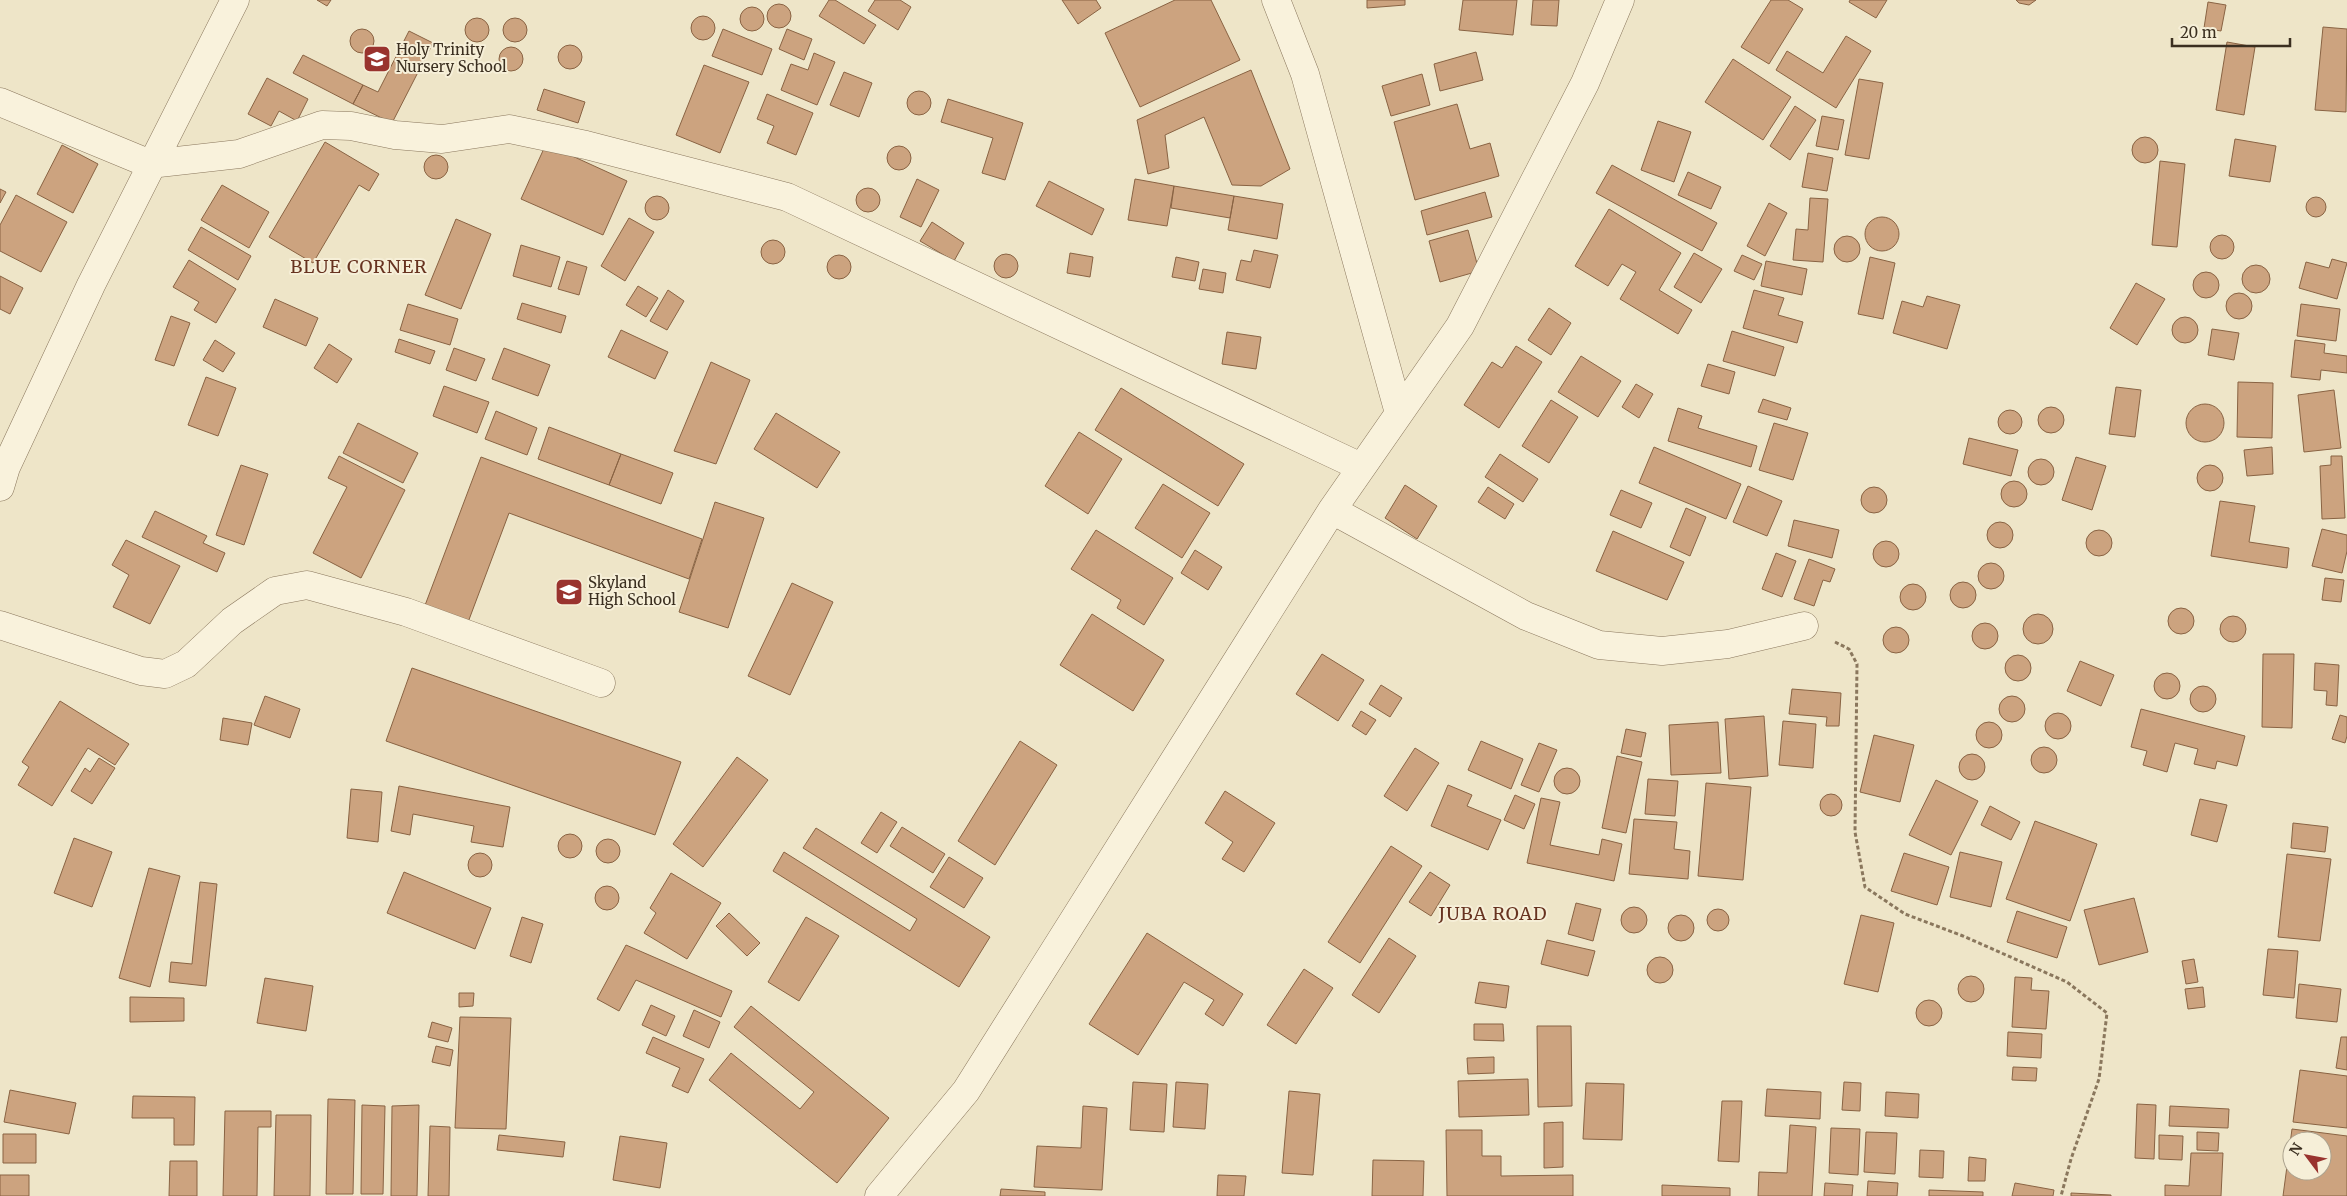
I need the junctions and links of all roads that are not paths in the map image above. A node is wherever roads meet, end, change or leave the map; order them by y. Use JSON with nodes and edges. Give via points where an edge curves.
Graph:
{"nodes":[{"id":1,"x":234,"y":0,"type":"edge"},
{"id":2,"x":1276,"y":0,"type":"edge"},
{"id":3,"x":1620,"y":0,"type":"edge"},
{"id":4,"x":0,"y":102,"type":"edge"},
{"id":5,"x":150,"y":164,"type":"junction"},
{"id":6,"x":1399,"y":413,"type":"junction"},
{"id":7,"x":1361,"y":467,"type":"junction"},
{"id":8,"x":0,"y":487,"type":"edge"},
{"id":9,"x":1332,"y":510,"type":"junction"},
{"id":10,"x":0,"y":625,"type":"edge"},
{"id":11,"x":1804,"y":626,"type":"road end"},
{"id":12,"x":601,"y":683,"type":"dead end"},
{"id":13,"x":878,"y":1196,"type":"edge"}],
"edges":[{"from":1,"to":5,"type":"street"},
{"from":2,"to":6,"type":"street","via":[[1305,74]]},
{"from":3,"to":6,"type":"street","via":[[1585,83],[1460,326]]},
{"from":4,"to":5,"type":"street"},
{"from":5,"to":7,"type":"street","via":[[239,154],[322,125],[442,139],[509,129],[586,145],[787,197]]},
{"from":5,"to":8,"type":"street","via":[[34,406]]},
{"from":6,"to":7,"type":"street"},
{"from":7,"to":9,"type":"street"},
{"from":9,"to":11,"type":"street","via":[[1526,616],[1599,645],[1662,651],[1728,644]]},
{"from":9,"to":13,"type":"street","via":[[966,1090]]},
{"from":10,"to":12,"type":"street","via":[[141,671],[166,674],[186,664],[232,621],[275,591],[307,585],[406,612]]}]}
